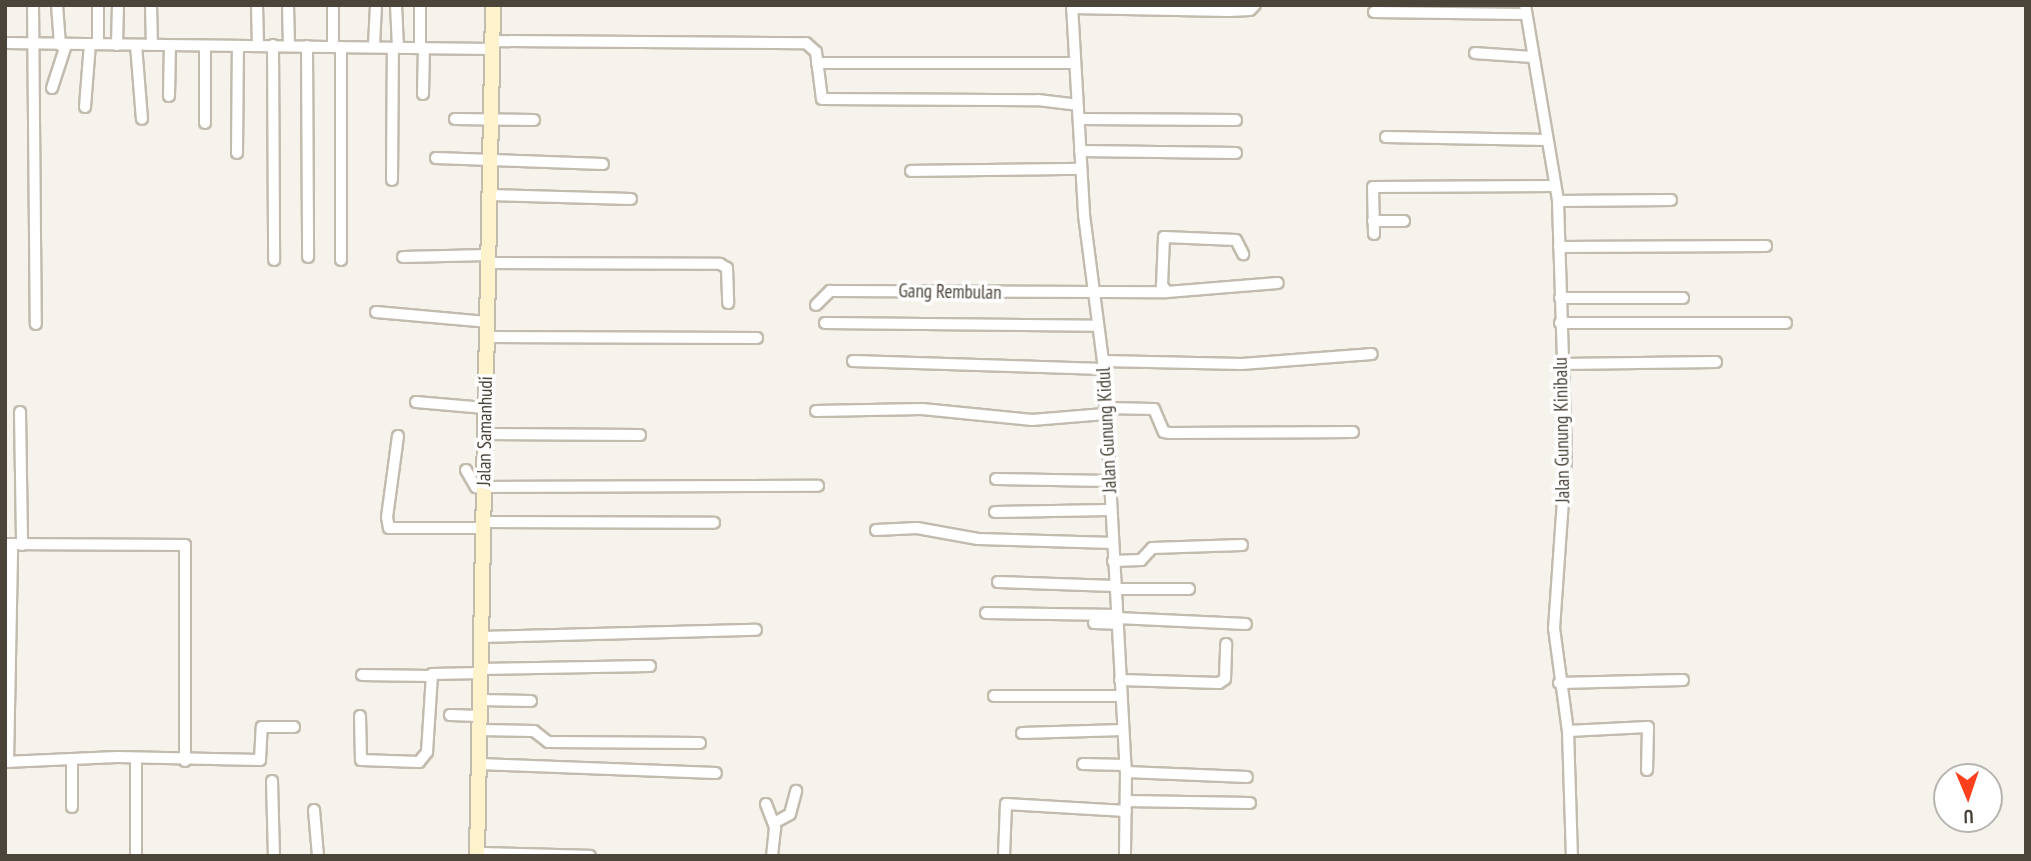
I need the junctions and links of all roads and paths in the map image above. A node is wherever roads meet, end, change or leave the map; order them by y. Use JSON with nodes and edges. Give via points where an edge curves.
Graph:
{"nodes":[{"id":1,"x":33,"y":5,"type":"edge"},
{"id":2,"x":57,"y":5,"type":"edge"},
{"id":3,"x":98,"y":5,"type":"edge"},
{"id":4,"x":118,"y":5,"type":"edge"},
{"id":5,"x":151,"y":5,"type":"edge"},
{"id":6,"x":257,"y":5,"type":"edge"},
{"id":7,"x":288,"y":5,"type":"edge"},
{"id":8,"x":332,"y":5,"type":"edge"},
{"id":9,"x":376,"y":5,"type":"edge"},
{"id":10,"x":396,"y":5,"type":"edge"},
{"id":11,"x":420,"y":5,"type":"edge"},
{"id":12,"x":493,"y":5,"type":"edge"},
{"id":13,"x":1255,"y":5,"type":"edge"},
{"id":14,"x":1072,"y":7,"type":"edge"},
{"id":15,"x":1525,"y":10,"type":"edge"},
{"id":16,"x":1374,"y":12,"type":"dead end"},
{"id":17,"x":5,"y":43,"type":"edge"},
{"id":18,"x":35,"y":43,"type":"junction"},
{"id":19,"x":94,"y":44,"type":"junction"},
{"id":20,"x":63,"y":45,"type":"junction"},
{"id":21,"x":117,"y":45,"type":"junction"},
{"id":22,"x":136,"y":45,"type":"junction"},
{"id":23,"x":152,"y":45,"type":"junction"},
{"id":24,"x":258,"y":45,"type":"junction"},
{"id":25,"x":273,"y":45,"type":"junction"},
{"id":26,"x":492,"y":45,"type":"junction"},
{"id":27,"x":170,"y":46,"type":"junction"},
{"id":28,"x":205,"y":46,"type":"junction"},
{"id":29,"x":238,"y":46,"type":"junction"},
{"id":30,"x":289,"y":46,"type":"junction"},
{"id":31,"x":307,"y":46,"type":"junction"},
{"id":32,"x":374,"y":46,"type":"junction"},
{"id":33,"x":337,"y":47,"type":"junction"},
{"id":34,"x":396,"y":47,"type":"junction"},
{"id":35,"x":421,"y":48,"type":"junction"},
{"id":36,"x":1475,"y":53,"type":"dead end"},
{"id":37,"x":1531,"y":57,"type":"junction"},
{"id":38,"x":817,"y":63,"type":"junction"},
{"id":39,"x":1074,"y":63,"type":"junction"},
{"id":40,"x":52,"y":88,"type":"dead end"},
{"id":41,"x":423,"y":94,"type":"dead end"},
{"id":42,"x":169,"y":96,"type":"dead end"},
{"id":43,"x":1077,"y":105,"type":"junction"},
{"id":44,"x":85,"y":107,"type":"dead end"},
{"id":45,"x":142,"y":119,"type":"dead end"},
{"id":46,"x":455,"y":119,"type":"dead end"},
{"id":47,"x":1079,"y":119,"type":"junction"},
{"id":48,"x":491,"y":120,"type":"junction"},
{"id":49,"x":534,"y":120,"type":"dead end"},
{"id":50,"x":1236,"y":120,"type":"dead end"},
{"id":51,"x":205,"y":123,"type":"dead end"},
{"id":52,"x":1386,"y":137,"type":"dead end"},
{"id":53,"x":1547,"y":140,"type":"junction"},
{"id":54,"x":1080,"y":151,"type":"junction"},
{"id":55,"x":237,"y":153,"type":"dead end"},
{"id":56,"x":1236,"y":153,"type":"dead end"},
{"id":57,"x":436,"y":158,"type":"dead end"},
{"id":58,"x":490,"y":161,"type":"junction"},
{"id":59,"x":603,"y":164,"type":"dead end"},
{"id":60,"x":1081,"y":169,"type":"junction"},
{"id":61,"x":911,"y":171,"type":"dead end"},
{"id":62,"x":392,"y":180,"type":"dead end"},
{"id":63,"x":1555,"y":186,"type":"junction"},
{"id":64,"x":489,"y":195,"type":"junction"},
{"id":65,"x":631,"y":199,"type":"dead end"},
{"id":66,"x":1671,"y":200,"type":"dead end"},
{"id":67,"x":1558,"y":201,"type":"junction"},
{"id":68,"x":1373,"y":221,"type":"junction"},
{"id":69,"x":1404,"y":221,"type":"dead end"},
{"id":70,"x":1374,"y":233,"type":"dead end"},
{"id":71,"x":1766,"y":246,"type":"dead end"},
{"id":72,"x":1559,"y":247,"type":"junction"},
{"id":73,"x":1243,"y":254,"type":"dead end"},
{"id":74,"x":307,"y":257,"type":"dead end"},
{"id":75,"x":403,"y":257,"type":"dead end"},
{"id":76,"x":488,"y":259,"type":"junction"},
{"id":77,"x":274,"y":260,"type":"dead end"},
{"id":78,"x":341,"y":260,"type":"dead end"},
{"id":79,"x":1278,"y":283,"type":"dead end"},
{"id":80,"x":1167,"y":292,"type":"junction"},
{"id":81,"x":1093,"y":293,"type":"junction"},
{"id":82,"x":1560,"y":298,"type":"junction"},
{"id":83,"x":1683,"y":298,"type":"dead end"},
{"id":84,"x":728,"y":303,"type":"dead end"},
{"id":85,"x":816,"y":305,"type":"dead end"},
{"id":86,"x":376,"y":312,"type":"dead end"},
{"id":87,"x":825,"y":323,"type":"dead end"},
{"id":88,"x":1560,"y":323,"type":"junction"},
{"id":89,"x":1786,"y":323,"type":"dead end"},
{"id":90,"x":36,"y":324,"type":"dead end"},
{"id":91,"x":1098,"y":326,"type":"junction"},
{"id":92,"x":487,"y":329,"type":"junction"},
{"id":93,"x":757,"y":338,"type":"dead end"},
{"id":94,"x":1372,"y":354,"type":"dead end"},
{"id":95,"x":853,"y":361,"type":"dead end"},
{"id":96,"x":1716,"y":362,"type":"dead end"},
{"id":97,"x":1562,"y":364,"type":"junction"},
{"id":98,"x":1104,"y":365,"type":"junction"},
{"id":99,"x":416,"y":402,"type":"dead end"},
{"id":100,"x":485,"y":408,"type":"junction"},
{"id":101,"x":20,"y":411,"type":"dead end"},
{"id":102,"x":816,"y":411,"type":"dead end"},
{"id":103,"x":1105,"y":411,"type":"junction"},
{"id":104,"x":1353,"y":432,"type":"dead end"},
{"id":105,"x":485,"y":434,"type":"junction"},
{"id":106,"x":640,"y":435,"type":"dead end"},
{"id":107,"x":398,"y":436,"type":"dead end"},
{"id":108,"x":466,"y":470,"type":"dead end"},
{"id":109,"x":996,"y":480,"type":"dead end"},
{"id":110,"x":1110,"y":481,"type":"junction"},
{"id":111,"x":818,"y":486,"type":"dead end"},
{"id":112,"x":484,"y":487,"type":"junction"},
{"id":113,"x":1111,"y":510,"type":"junction"},
{"id":114,"x":995,"y":512,"type":"dead end"},
{"id":115,"x":714,"y":523,"type":"dead end"},
{"id":116,"x":483,"y":525,"type":"junction"},
{"id":117,"x":876,"y":530,"type":"dead end"},
{"id":118,"x":1113,"y":543,"type":"junction"},
{"id":119,"x":13,"y":544,"type":"edge"},
{"id":120,"x":1242,"y":545,"type":"dead end"},
{"id":121,"x":1113,"y":561,"type":"junction"},
{"id":122,"x":998,"y":582,"type":"dead end"},
{"id":123,"x":1116,"y":588,"type":"junction"},
{"id":124,"x":1189,"y":589,"type":"dead end"},
{"id":125,"x":986,"y":613,"type":"dead end"},
{"id":126,"x":1117,"y":619,"type":"junction"},
{"id":127,"x":1094,"y":623,"type":"dead end"},
{"id":128,"x":1245,"y":624,"type":"dead end"},
{"id":129,"x":756,"y":630,"type":"dead end"},
{"id":130,"x":481,"y":637,"type":"junction"},
{"id":131,"x":1226,"y":644,"type":"dead end"},
{"id":132,"x":650,"y":666,"type":"dead end"},
{"id":133,"x":481,"y":671,"type":"junction"},
{"id":134,"x":362,"y":675,"type":"dead end"},
{"id":135,"x":431,"y":676,"type":"junction"},
{"id":136,"x":1120,"y":680,"type":"junction"},
{"id":137,"x":1683,"y":680,"type":"dead end"},
{"id":138,"x":1559,"y":683,"type":"junction"},
{"id":139,"x":994,"y":696,"type":"dead end"},
{"id":140,"x":1121,"y":696,"type":"junction"},
{"id":141,"x":480,"y":700,"type":"junction"},
{"id":142,"x":531,"y":701,"type":"dead end"},
{"id":143,"x":450,"y":715,"type":"dead end"},
{"id":144,"x":360,"y":716,"type":"dead end"},
{"id":145,"x":480,"y":723,"type":"junction"},
{"id":146,"x":294,"y":727,"type":"dead end"},
{"id":147,"x":1123,"y":730,"type":"junction"},
{"id":148,"x":1568,"y":731,"type":"junction"},
{"id":149,"x":1022,"y":733,"type":"dead end"},
{"id":150,"x":699,"y":743,"type":"dead end"},
{"id":151,"x":136,"y":759,"type":"junction"},
{"id":152,"x":185,"y":761,"type":"junction"},
{"id":153,"x":7,"y":762,"type":"edge"},
{"id":154,"x":72,"y":762,"type":"junction"},
{"id":155,"x":479,"y":764,"type":"junction"},
{"id":156,"x":1083,"y":764,"type":"dead end"},
{"id":157,"x":1125,"y":769,"type":"junction"},
{"id":158,"x":1647,"y":770,"type":"dead end"},
{"id":159,"x":716,"y":773,"type":"dead end"},
{"id":160,"x":1247,"y":777,"type":"dead end"},
{"id":161,"x":272,"y":781,"type":"dead end"},
{"id":162,"x":796,"y":791,"type":"dead end"},
{"id":163,"x":1250,"y":803,"type":"dead end"},
{"id":164,"x":766,"y":804,"type":"dead end"},
{"id":165,"x":1126,"y":806,"type":"junction"},
{"id":166,"x":72,"y":807,"type":"dead end"},
{"id":167,"x":314,"y":810,"type":"dead end"},
{"id":168,"x":774,"y":823,"type":"junction"},
{"id":169,"x":477,"y":855,"type":"edge"},
{"id":170,"x":136,"y":856,"type":"edge"},
{"id":171,"x":274,"y":856,"type":"edge"},
{"id":172,"x":318,"y":856,"type":"edge"},
{"id":173,"x":590,"y":856,"type":"edge"},
{"id":174,"x":772,"y":856,"type":"edge"},
{"id":175,"x":1004,"y":856,"type":"edge"},
{"id":176,"x":1125,"y":856,"type":"edge"},
{"id":177,"x":1572,"y":856,"type":"edge"}],
"edges":[{"from":1,"to":18,"type":"street"},
{"from":2,"to":20,"type":"street"},
{"from":3,"to":19,"type":"street"},
{"from":4,"to":21,"type":"street"},
{"from":5,"to":23,"type":"street"},
{"from":6,"to":24,"type":"street"},
{"from":7,"to":30,"type":"street"},
{"from":8,"to":33,"type":"street"},
{"from":9,"to":32,"type":"street"},
{"from":10,"to":34,"type":"street"},
{"from":11,"to":35,"type":"street"},
{"from":12,"to":26,"type":"street","name":"Jalan Samanhudi"},
{"from":13,"to":14,"type":"street","via":[[1250,10],[1229,11]]},
{"from":14,"to":39,"type":"street","name":"Jalan Gunung Kidul"},
{"from":15,"to":16,"type":"street"},
{"from":15,"to":37,"type":"street","name":"Jalan Gunung Kinibalu"},
{"from":17,"to":18,"type":"street"},
{"from":18,"to":20,"type":"street"},
{"from":18,"to":90,"type":"street"},
{"from":19,"to":20,"type":"street"},
{"from":19,"to":21,"type":"street"},
{"from":19,"to":44,"type":"street"},
{"from":20,"to":40,"type":"street"},
{"from":21,"to":22,"type":"street"},
{"from":22,"to":23,"type":"street"},
{"from":22,"to":45,"type":"street"},
{"from":23,"to":27,"type":"street"},
{"from":24,"to":25,"type":"street"},
{"from":24,"to":29,"type":"street"},
{"from":25,"to":30,"type":"street"},
{"from":25,"to":77,"type":"street"},
{"from":26,"to":35,"type":"street"},
{"from":26,"to":38,"type":"street","via":[[802,43],[813,47]]},
{"from":26,"to":48,"type":"street","name":"Jalan Samanhudi"},
{"from":27,"to":28,"type":"street"},
{"from":27,"to":42,"type":"street"},
{"from":28,"to":29,"type":"street"},
{"from":28,"to":51,"type":"street"},
{"from":29,"to":55,"type":"street"},
{"from":30,"to":31,"type":"street"},
{"from":31,"to":33,"type":"street"},
{"from":31,"to":74,"type":"street"},
{"from":32,"to":33,"type":"street"},
{"from":32,"to":34,"type":"street"},
{"from":33,"to":78,"type":"street"},
{"from":34,"to":35,"type":"street"},
{"from":34,"to":62,"type":"street"},
{"from":35,"to":41,"type":"street"},
{"from":36,"to":37,"type":"street"},
{"from":37,"to":53,"type":"street","name":"Jalan Gunung Kinibalu"},
{"from":38,"to":39,"type":"street"},
{"from":38,"to":43,"type":"street","via":[[818,93],[826,100],[1038,100]]},
{"from":39,"to":43,"type":"street","name":"Jalan Gunung Kidul"},
{"from":43,"to":47,"type":"street","name":"Jalan Gunung Kidul"},
{"from":46,"to":48,"type":"street"},
{"from":47,"to":50,"type":"street"},
{"from":47,"to":54,"type":"street","name":"Jalan Gunung Kidul"},
{"from":48,"to":49,"type":"street"},
{"from":48,"to":58,"type":"street","name":"Jalan Samanhudi"},
{"from":52,"to":53,"type":"street"},
{"from":53,"to":63,"type":"street","name":"Jalan Gunung Kinibalu"},
{"from":54,"to":56,"type":"street"},
{"from":54,"to":60,"type":"street","name":"Jalan Gunung Kidul"},
{"from":57,"to":58,"type":"street"},
{"from":58,"to":59,"type":"street"},
{"from":58,"to":64,"type":"street","name":"Jalan Samanhudi"},
{"from":60,"to":61,"type":"street"},
{"from":60,"to":81,"type":"street","name":"Jalan Gunung Kidul"},
{"from":63,"to":67,"type":"street","name":"Jalan Gunung Kinibalu"},
{"from":63,"to":68,"type":"street","via":[[1373,187]]},
{"from":64,"to":65,"type":"street"},
{"from":64,"to":76,"type":"street","name":"Jalan Samanhudi"},
{"from":66,"to":67,"type":"street"},
{"from":67,"to":72,"type":"street","name":"Jalan Gunung Kinibalu"},
{"from":68,"to":69,"type":"street"},
{"from":68,"to":70,"type":"street"},
{"from":71,"to":72,"type":"street"},
{"from":72,"to":82,"type":"street","name":"Jalan Gunung Kinibalu"},
{"from":73,"to":80,"type":"street","via":[[1236,240],[1164,237],[1162,285]]},
{"from":75,"to":76,"type":"street"},
{"from":76,"to":84,"type":"street","via":[[720,264],[727,268]]},
{"from":76,"to":92,"type":"street","name":"Jalan Samanhudi"},
{"from":79,"to":80,"type":"street","name":"Gang Rembulan"},
{"from":80,"to":81,"type":"street","name":"Gang Rembulan"},
{"from":81,"to":85,"type":"street","name":"Gang Rembulan","via":[[830,291]]},
{"from":81,"to":91,"type":"street","name":"Jalan Gunung Kidul"},
{"from":82,"to":83,"type":"street"},
{"from":82,"to":88,"type":"street","name":"Jalan Gunung Kinibalu"},
{"from":86,"to":92,"type":"street"},
{"from":87,"to":91,"type":"street"},
{"from":88,"to":89,"type":"street"},
{"from":88,"to":97,"type":"street","name":"Jalan Gunung Kinibalu"},
{"from":91,"to":98,"type":"street","name":"Jalan Gunung Kidul"},
{"from":92,"to":93,"type":"street"},
{"from":92,"to":100,"type":"street","name":"Jalan Samanhudi"},
{"from":94,"to":98,"type":"street","via":[[1242,364]]},
{"from":95,"to":98,"type":"street"},
{"from":96,"to":97,"type":"street"},
{"from":97,"to":138,"type":"street","name":"Jalan Gunung Kinibalu","via":[[1566,457],[1554,628]]},
{"from":98,"to":103,"type":"street","name":"Jalan Gunung Kidul"},
{"from":99,"to":100,"type":"street"},
{"from":100,"to":105,"type":"street","name":"Jalan Samanhudi"},
{"from":101,"to":119,"type":"street"},
{"from":102,"to":103,"type":"street","via":[[922,409],[1032,420]]},
{"from":103,"to":104,"type":"street","via":[[1154,409],[1164,432],[1170,433]]},
{"from":103,"to":110,"type":"street","name":"Jalan Gunung Kidul"},
{"from":105,"to":106,"type":"street"},
{"from":105,"to":112,"type":"street","name":"Jalan Samanhudi"},
{"from":107,"to":116,"type":"street","via":[[389,528]]},
{"from":108,"to":112,"type":"street","via":[[474,486]]},
{"from":109,"to":110,"type":"street"},
{"from":110,"to":113,"type":"street","name":"Jalan Gunung Kidul"},
{"from":111,"to":112,"type":"street"},
{"from":112,"to":116,"type":"street","name":"Jalan Samanhudi"},
{"from":113,"to":114,"type":"street"},
{"from":113,"to":118,"type":"street","name":"Jalan Gunung Kidul"},
{"from":115,"to":116,"type":"street"},
{"from":116,"to":130,"type":"street","name":"Jalan Samanhudi"},
{"from":117,"to":118,"type":"street","via":[[917,528],[978,539]]},
{"from":118,"to":121,"type":"street","name":"Jalan Gunung Kidul"},
{"from":119,"to":152,"type":"street","via":[[185,545]]},
{"from":119,"to":153,"type":"street"},
{"from":120,"to":121,"type":"street","via":[[1152,548],[1141,561]]},
{"from":121,"to":123,"type":"street","name":"Jalan Gunung Kidul"},
{"from":122,"to":123,"type":"street"},
{"from":123,"to":124,"type":"street"},
{"from":123,"to":126,"type":"street","name":"Jalan Gunung Kidul"},
{"from":125,"to":126,"type":"street"},
{"from":126,"to":127,"type":"street"},
{"from":126,"to":128,"type":"street"},
{"from":126,"to":136,"type":"street","name":"Jalan Gunung Kidul"},
{"from":129,"to":130,"type":"street"},
{"from":130,"to":133,"type":"street","name":"Jalan Samanhudi"},
{"from":131,"to":136,"type":"street","via":[[1222,682]]},
{"from":132,"to":133,"type":"street"},
{"from":133,"to":135,"type":"street"},
{"from":133,"to":141,"type":"street","name":"Jalan Samanhudi"},
{"from":134,"to":135,"type":"street"},
{"from":135,"to":144,"type":"street","via":[[423,760],[361,760]]},
{"from":136,"to":140,"type":"street","name":"Jalan Gunung Kidul"},
{"from":137,"to":138,"type":"street"},
{"from":138,"to":148,"type":"street","name":"Jalan Gunung Kinibalu"},
{"from":139,"to":140,"type":"street"},
{"from":140,"to":147,"type":"street","name":"Jalan Gunung Kidul"},
{"from":141,"to":142,"type":"street"},
{"from":141,"to":145,"type":"street","name":"Jalan Samanhudi"},
{"from":143,"to":145,"type":"street"},
{"from":145,"to":150,"type":"street","via":[[534,731],[541,741],[556,743]]},
{"from":145,"to":155,"type":"street","name":"Jalan Samanhudi"},
{"from":146,"to":152,"type":"street","via":[[262,727],[260,760]]},
{"from":147,"to":149,"type":"street"},
{"from":147,"to":157,"type":"street","name":"Jalan Gunung Kidul"},
{"from":148,"to":158,"type":"street","via":[[1647,727]]},
{"from":148,"to":177,"type":"street","name":"Jalan Gunung Kinibalu"},
{"from":151,"to":152,"type":"street"},
{"from":151,"to":154,"type":"street"},
{"from":151,"to":170,"type":"street"},
{"from":153,"to":154,"type":"street"},
{"from":154,"to":166,"type":"street"},
{"from":155,"to":159,"type":"street"},
{"from":155,"to":169,"type":"street","name":"Jalan Samanhudi"},
{"from":156,"to":157,"type":"street"},
{"from":157,"to":160,"type":"street"},
{"from":157,"to":165,"type":"street","name":"Jalan Gunung Kidul"},
{"from":161,"to":171,"type":"street"},
{"from":162,"to":168,"type":"street","via":[[790,814]]},
{"from":163,"to":165,"type":"street"},
{"from":164,"to":168,"type":"street"},
{"from":165,"to":175,"type":"street","via":[[1006,804]]},
{"from":165,"to":176,"type":"street","name":"Jalan Gunung Kidul"},
{"from":167,"to":172,"type":"street"},
{"from":168,"to":174,"type":"street"},
{"from":169,"to":173,"type":"street"}]}
